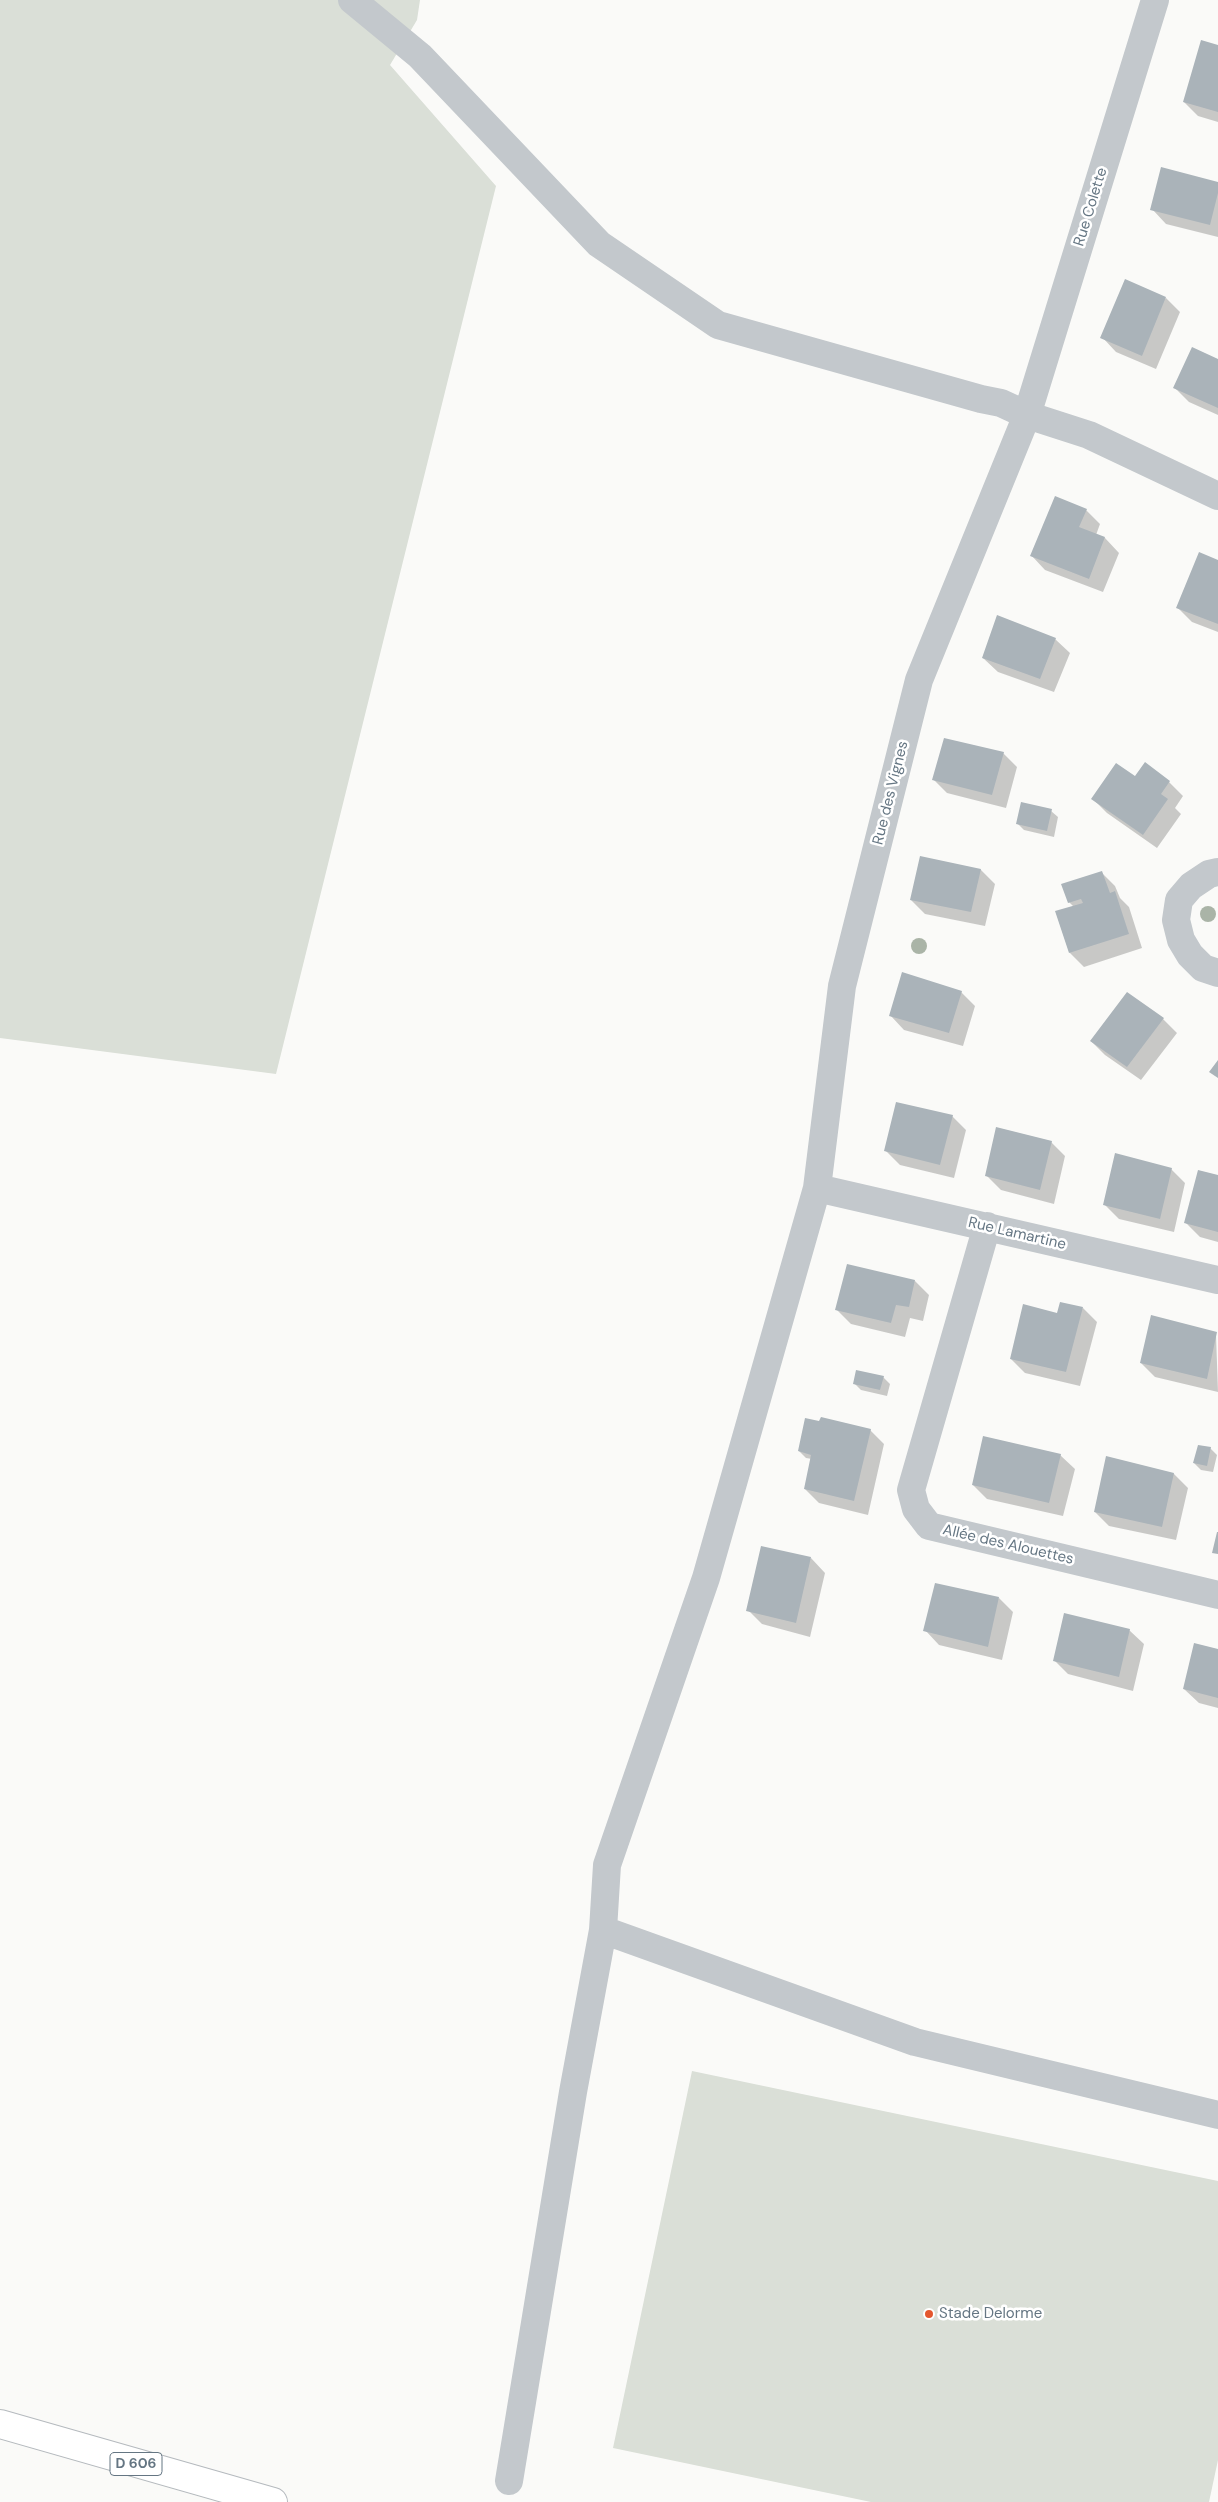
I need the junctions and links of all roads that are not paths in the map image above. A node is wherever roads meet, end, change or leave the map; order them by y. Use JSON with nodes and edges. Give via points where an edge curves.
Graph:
{"nodes":[{"id":1,"x":352,"y":0,"type":"edge"},
{"id":2,"x":1155,"y":0,"type":"edge"},
{"id":3,"x":1027,"y":415,"type":"junction"},
{"id":4,"x":1218,"y":496,"type":"edge"},
{"id":5,"x":1218,"y":872,"type":"edge"},
{"id":6,"x":1218,"y":973,"type":"edge"},
{"id":7,"x":816,"y":1188,"type":"junction"},
{"id":8,"x":986,"y":1226,"type":"junction"},
{"id":9,"x":1218,"y":1280,"type":"edge"},
{"id":10,"x":1218,"y":1595,"type":"edge"},
{"id":11,"x":603,"y":1930,"type":"junction"},
{"id":12,"x":1218,"y":2115,"type":"edge"},
{"id":13,"x":0,"y":2424,"type":"edge"},
{"id":14,"x":509,"y":2481,"type":"dead end"},
{"id":15,"x":273,"y":2502,"type":"edge"}],
"edges":[{"from":1,"to":3,"type":"street","via":[[420,56],[599,244],[718,325],[1001,403]]},
{"from":2,"to":3,"type":"street","name":"Rue Colette"},
{"from":3,"to":4,"type":"street","via":[[1089,435]]},
{"from":3,"to":7,"type":"street","name":"Rue des Vignes","via":[[918,680],[842,986]]},
{"from":5,"to":6,"type":"street","via":[[1191,886],[1179,900],[1176,920],[1181,940],[1190,955],[1203,968]]},
{"from":7,"to":8,"type":"street","name":"Rue Lamartine"},
{"from":7,"to":11,"type":"street","name":"Rue des Vignes","via":[[706,1578],[607,1865]]},
{"from":8,"to":9,"type":"street","name":"Rue Lamartine"},
{"from":8,"to":10,"type":"street","name":"Allée des Alouettes","via":[[911,1490],[916,1509],[929,1526]]},
{"from":11,"to":12,"type":"street","via":[[916,2042]]},
{"from":11,"to":14,"type":"street","name":"Rue des Vignes"},
{"from":13,"to":15,"type":"main road","number":"D 606"}]}
